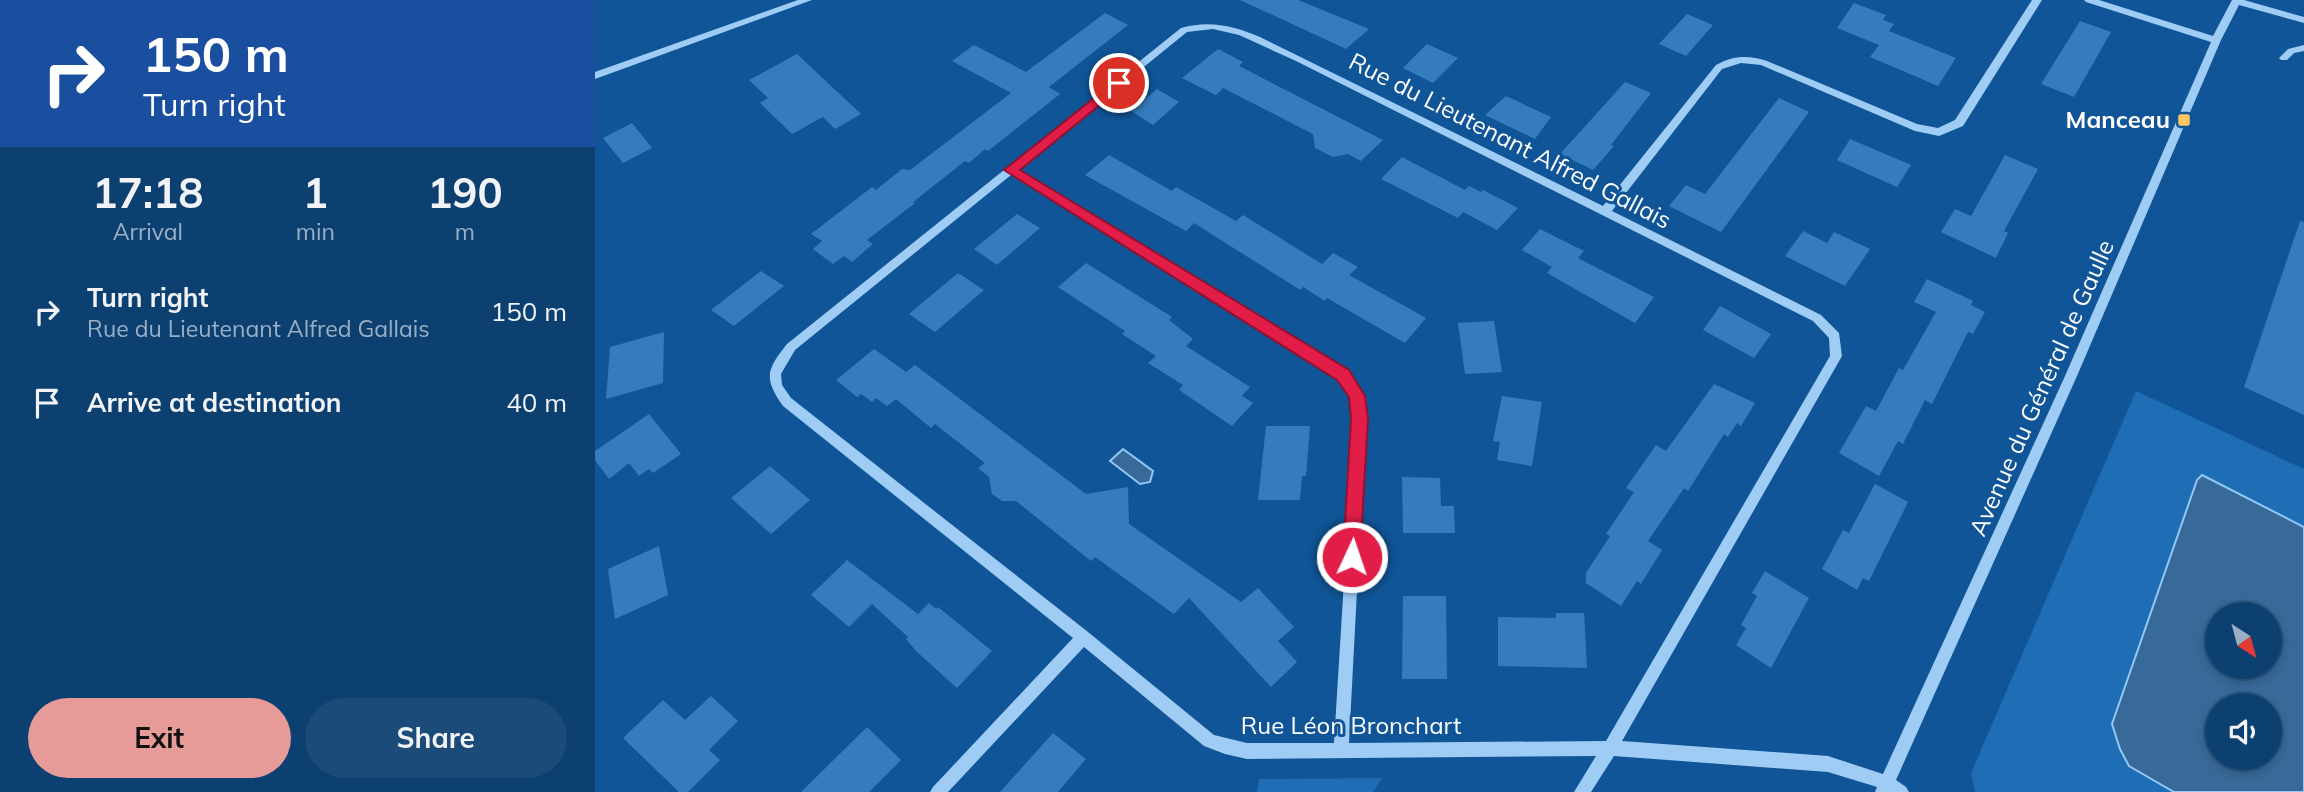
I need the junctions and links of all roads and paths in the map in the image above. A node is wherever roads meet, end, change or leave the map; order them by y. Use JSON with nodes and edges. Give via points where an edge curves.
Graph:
{"nodes":[{"id":1,"x":807,"y":0,"type":"edge"},
{"id":2,"x":2037,"y":0,"type":"edge"},
{"id":3,"x":2089,"y":0,"type":"edge"},
{"id":4,"x":2237,"y":1,"type":"edge"},
{"id":5,"x":2304,"y":20,"type":"edge"},
{"id":6,"x":2216,"y":40,"type":"junction"},
{"id":7,"x":2304,"y":48,"type":"edge"},
{"id":8,"x":2284,"y":58,"type":"dead end"},
{"id":9,"x":595,"y":76,"type":"edge"},
{"id":10,"x":1010,"y":170,"type":"junction"},
{"id":11,"x":1605,"y":212,"type":"junction"},
{"id":12,"x":791,"y":347,"type":"joint"},
{"id":13,"x":1083,"y":637,"type":"junction"},
{"id":14,"x":1610,"y":748,"type":"junction"},
{"id":15,"x":1341,"y":750,"type":"junction"},
{"id":16,"x":1885,"y":788,"type":"edge"},
{"id":17,"x":938,"y":792,"type":"edge"},
{"id":18,"x":1582,"y":792,"type":"edge"},
{"id":19,"x":1901,"y":792,"type":"edge"}],
"edges":[{"from":1,"to":9,"type":"street"},
{"from":2,"to":11,"type":"street","via":[[1959,123],[1939,132],[1915,127],[1764,63],[1726,62]]},
{"from":3,"to":6,"type":"street"},
{"from":4,"to":5,"type":"street"},
{"from":4,"to":6,"type":"street","name":"Avenue du Général de Gaulle"},
{"from":6,"to":16,"type":"street","name":"Avenue du Général de Gaulle"},
{"from":7,"to":8,"type":"street"},
{"from":10,"to":11,"type":"street","name":"Rue du Lieutenant Alfred Gallais","via":[[1184,30],[1216,25],[1299,59]]},
{"from":10,"to":12,"type":"street","name":"Rue du Lieutenant Alfred Gallais"},
{"from":10,"to":15,"type":"street","via":[[1351,384],[1360,419]]},
{"from":11,"to":14,"type":"street","name":"Rue du Lieutenant Alfred Gallais","via":[[1817,318],[1835,336],[1838,347]]},
{"from":12,"to":13,"type":"street","name":"Rue Léon Bronchart","via":[[774,371],[774,382],[787,402]]},
{"from":13,"to":15,"type":"street","name":"Rue Léon Bronchart","via":[[1209,741],[1247,751]]},
{"from":13,"to":17,"type":"street"},
{"from":14,"to":15,"type":"street","name":"Rue Léon Bronchart"},
{"from":14,"to":16,"type":"street","name":"Rue Léon Bronchart","via":[[1828,764]]},
{"from":14,"to":18,"type":"street"},
{"from":16,"to":19,"type":"street","name":"Rue Léon Bronchart"}]}
